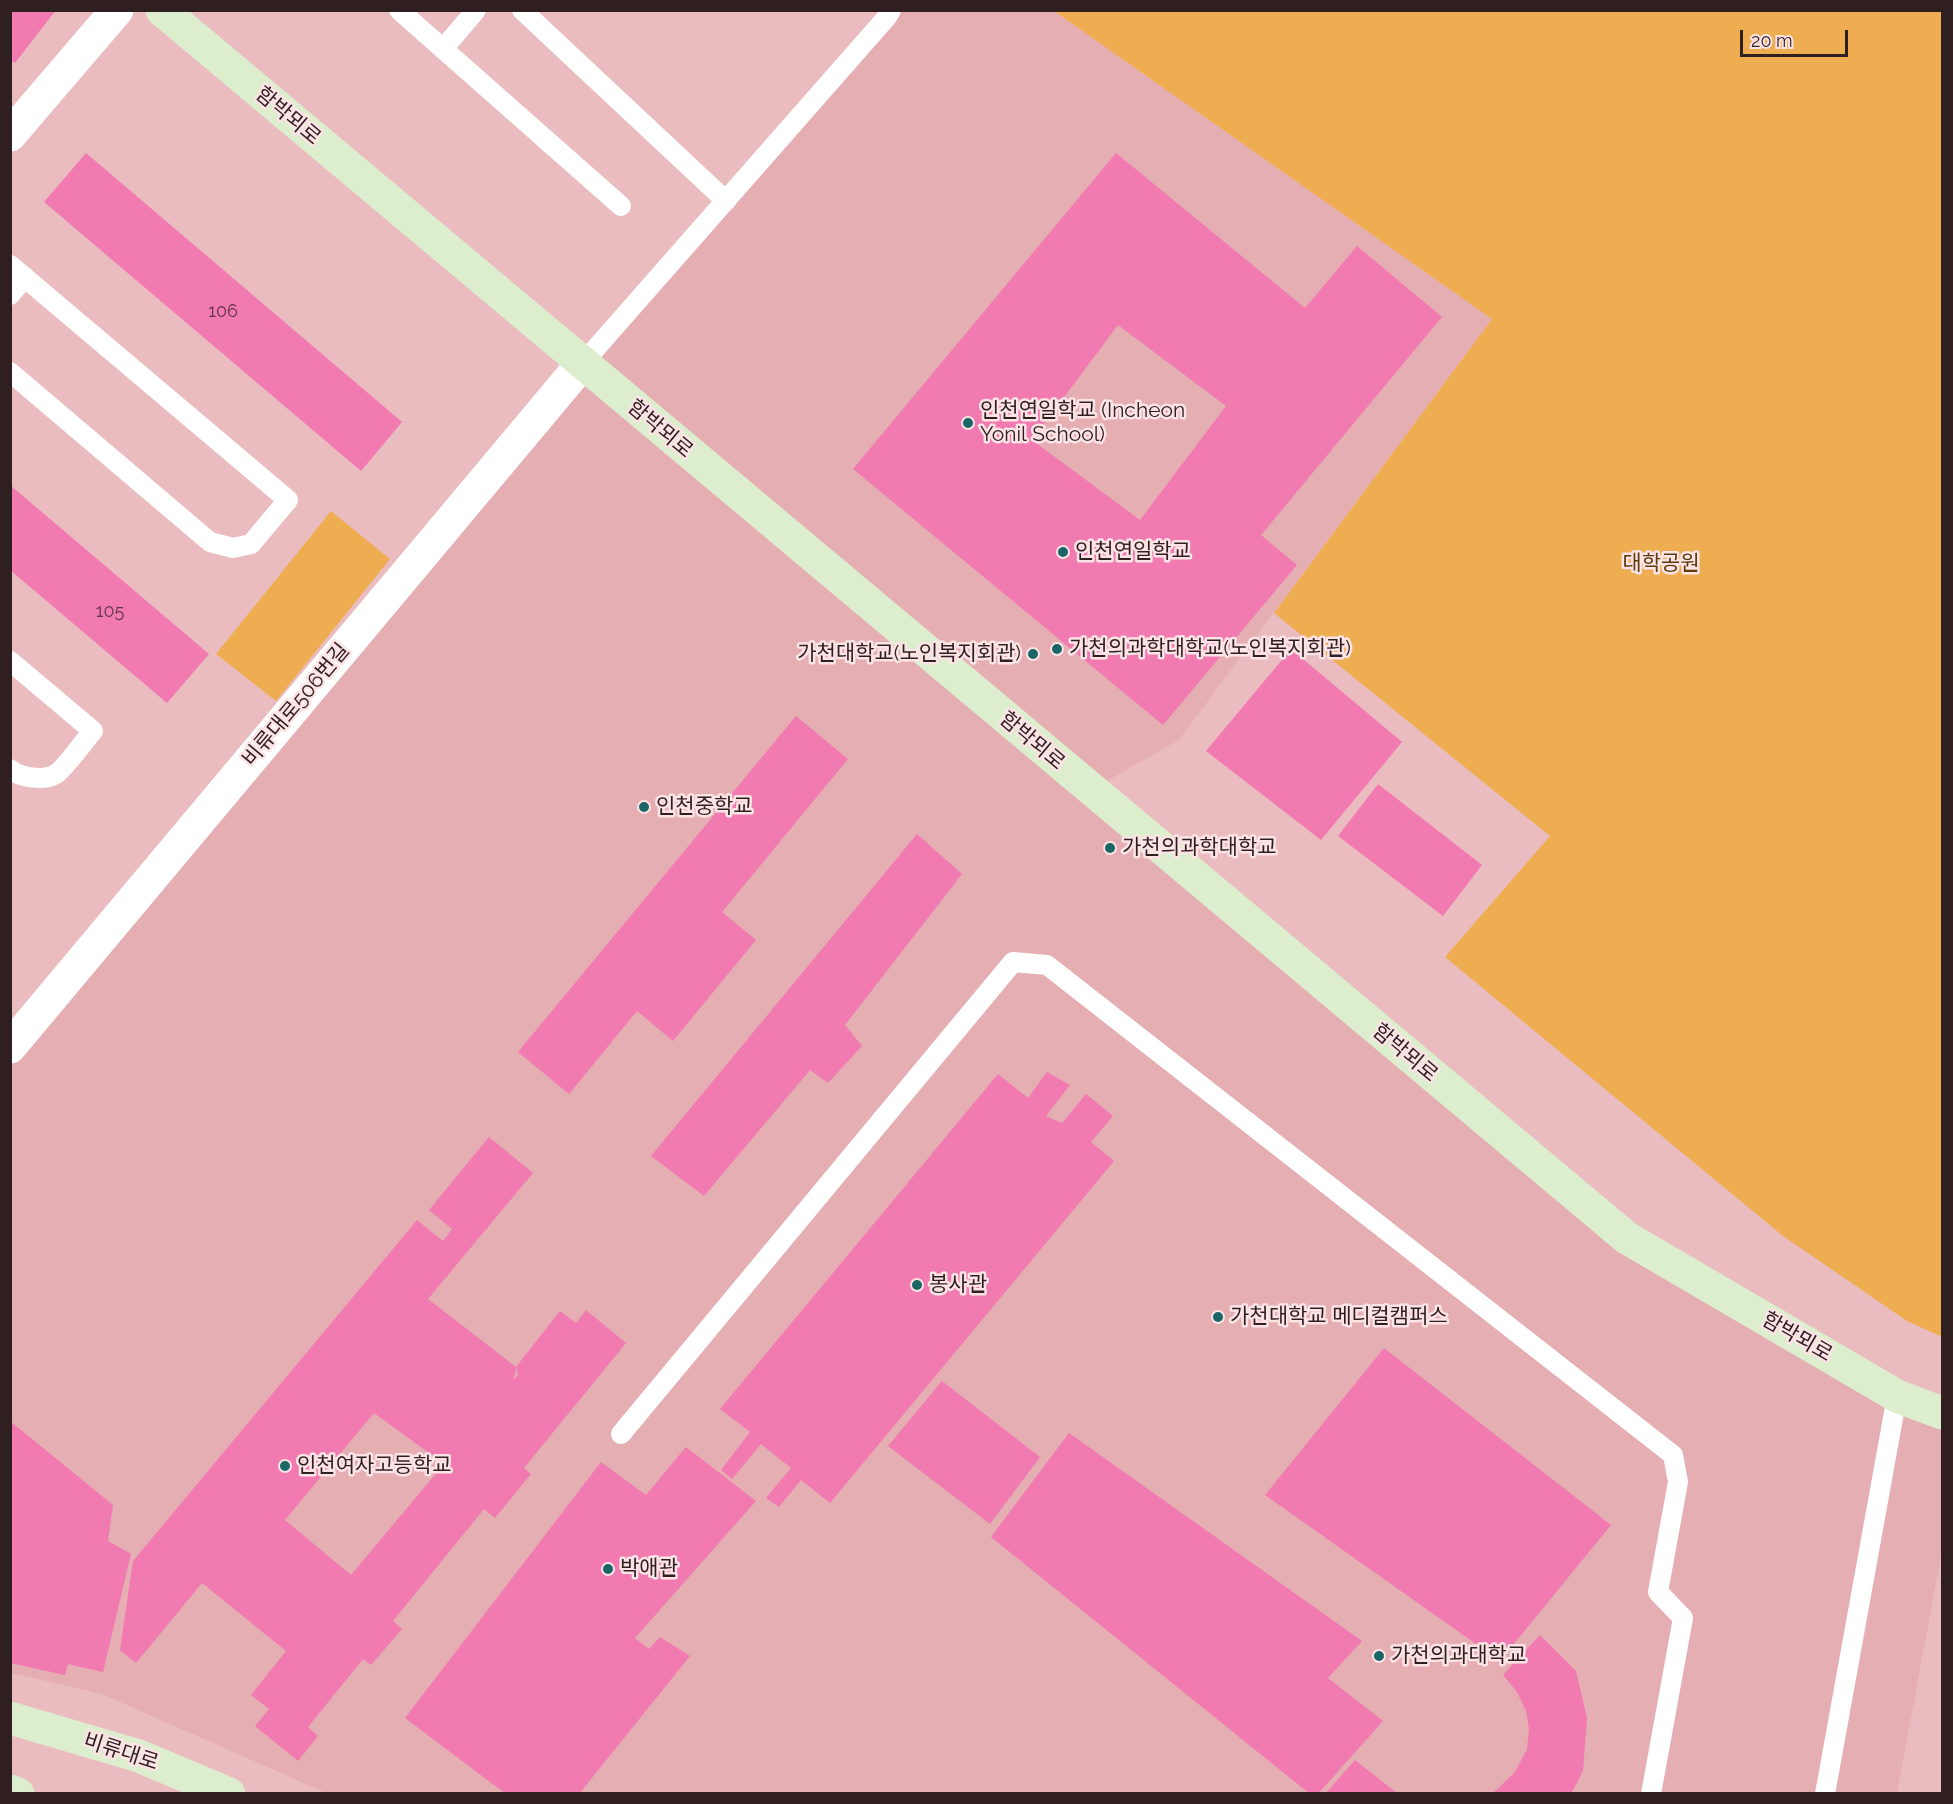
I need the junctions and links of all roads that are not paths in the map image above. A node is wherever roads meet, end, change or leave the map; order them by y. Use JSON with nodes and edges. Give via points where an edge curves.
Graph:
{"nodes":[{"id":1,"x":117,"y":10,"type":"edge"},
{"id":2,"x":162,"y":10,"type":"edge"},
{"id":3,"x":399,"y":10,"type":"edge"},
{"id":4,"x":476,"y":10,"type":"edge"},
{"id":5,"x":522,"y":10,"type":"edge"},
{"id":6,"x":891,"y":10,"type":"edge"},
{"id":7,"x":443,"y":49,"type":"junction"},
{"id":8,"x":10,"y":135,"type":"edge"},
{"id":9,"x":726,"y":201,"type":"junction"},
{"id":10,"x":621,"y":206,"type":"dead end"},
{"id":11,"x":18,"y":271,"type":"edge"},
{"id":12,"x":10,"y":295,"type":"edge"},
{"id":13,"x":582,"y":364,"type":"junction"},
{"id":14,"x":10,"y":372,"type":"edge"},
{"id":15,"x":10,"y":661,"type":"edge"},
{"id":16,"x":10,"y":769,"type":"edge"},
{"id":17,"x":10,"y":1047,"type":"edge"},
{"id":18,"x":1897,"y":1396,"type":"junction"},
{"id":19,"x":1942,"y":1413,"type":"edge"},
{"id":20,"x":621,"y":1434,"type":"dead end"},
{"id":21,"x":10,"y":1718,"type":"edge"},
{"id":22,"x":10,"y":1791,"type":"edge"},
{"id":23,"x":18,"y":1794,"type":"edge"},
{"id":24,"x":229,"y":1794,"type":"edge"},
{"id":25,"x":1651,"y":1794,"type":"edge"},
{"id":26,"x":1825,"y":1794,"type":"edge"}],
"edges":[{"from":1,"to":8,"type":"street"},
{"from":2,"to":13,"type":"main road","name":"함박뫼로"},
{"from":3,"to":7,"type":"lane"},
{"from":4,"to":7,"type":"lane"},
{"from":5,"to":9,"type":"lane"},
{"from":6,"to":9,"type":"lane"},
{"from":7,"to":10,"type":"lane"},
{"from":9,"to":13,"type":"lane"},
{"from":11,"to":12,"type":"lane"},
{"from":11,"to":14,"type":"lane","via":[[288,500],[251,544],[233,548],[210,542]]},
{"from":13,"to":17,"type":"street","name":"비류대로506번길"},
{"from":13,"to":18,"type":"main road","name":"함박뫼로","via":[[1627,1238]]},
{"from":15,"to":16,"type":"lane","via":[[93,730],[56,774],[38,778]]},
{"from":18,"to":19,"type":"main road","name":"함박뫼로"},
{"from":18,"to":26,"type":"lane"},
{"from":20,"to":25,"type":"lane","via":[[1013,962],[1047,964],[1673,1455],[1678,1482],[1658,1592],[1683,1618]]},
{"from":21,"to":24,"type":"main road","name":"비류대로","via":[[139,1756]]},
{"from":22,"to":23,"type":"main road"}]}
